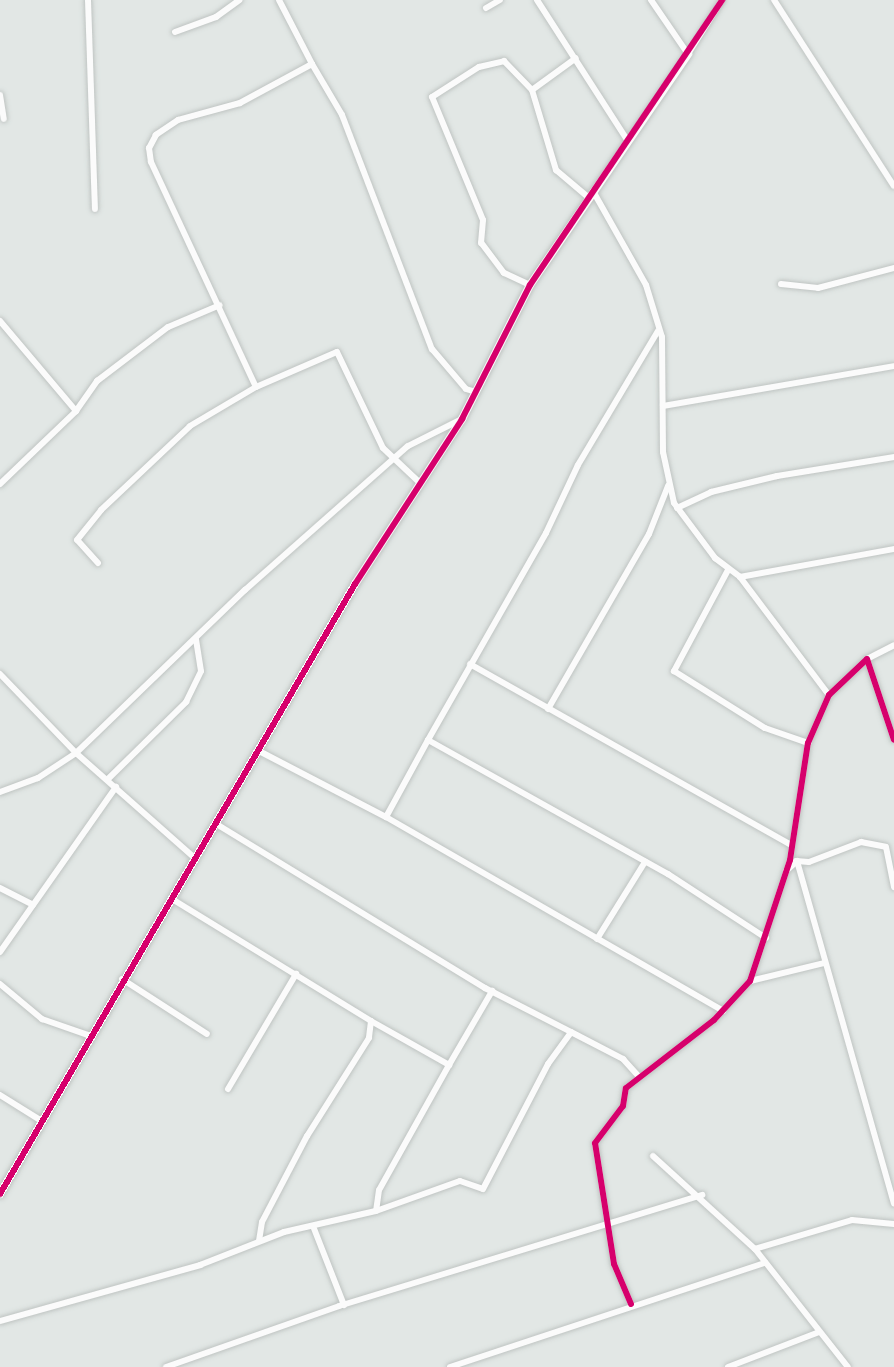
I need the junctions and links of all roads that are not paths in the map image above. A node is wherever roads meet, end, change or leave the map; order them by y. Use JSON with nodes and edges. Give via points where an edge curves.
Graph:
{"nodes":[{"id":1,"x":88,"y":0,"type":"edge"},
{"id":2,"x":238,"y":0,"type":"edge"},
{"id":3,"x":279,"y":0,"type":"edge"},
{"id":4,"x":500,"y":0,"type":"edge"},
{"id":5,"x":537,"y":0,"type":"edge"},
{"id":6,"x":651,"y":0,"type":"edge"},
{"id":7,"x":722,"y":0,"type":"edge"},
{"id":8,"x":774,"y":0,"type":"edge"},
{"id":9,"x":486,"y":8,"type":"dead end"},
{"id":10,"x":175,"y":32,"type":"dead end"},
{"id":11,"x":687,"y":54,"type":"junction"},
{"id":12,"x":576,"y":58,"type":"junction"},
{"id":13,"x":312,"y":64,"type":"junction"},
{"id":14,"x":531,"y":90,"type":"junction"},
{"id":15,"x":0,"y":95,"type":"edge"},
{"id":16,"x":4,"y":119,"type":"dead end"},
{"id":17,"x":626,"y":138,"type":"junction"},
{"id":18,"x":894,"y":186,"type":"edge"},
{"id":19,"x":590,"y":193,"type":"junction"},
{"id":20,"x":95,"y":209,"type":"dead end"},
{"id":21,"x":894,"y":268,"type":"edge"},
{"id":22,"x":781,"y":284,"type":"dead end"},
{"id":23,"x":530,"y":285,"type":"junction"},
{"id":24,"x":220,"y":305,"type":"junction"},
{"id":25,"x":0,"y":321,"type":"edge"},
{"id":26,"x":658,"y":330,"type":"junction"},
{"id":27,"x":894,"y":366,"type":"edge"},
{"id":28,"x":256,"y":387,"type":"junction"},
{"id":29,"x":476,"y":392,"type":"junction"},
{"id":30,"x":663,"y":406,"type":"junction"},
{"id":31,"x":76,"y":411,"type":"junction"},
{"id":32,"x":462,"y":419,"type":"junction"},
{"id":33,"x":894,"y":457,"type":"edge"},
{"id":34,"x":394,"y":459,"type":"junction"},
{"id":35,"x":420,"y":483,"type":"junction"},
{"id":36,"x":0,"y":484,"type":"edge"},
{"id":37,"x":668,"y":485,"type":"junction"},
{"id":38,"x":677,"y":508,"type":"junction"},
{"id":39,"x":894,"y":549,"type":"edge"},
{"id":40,"x":98,"y":563,"type":"dead end"},
{"id":41,"x":728,"y":569,"type":"junction"},
{"id":42,"x":740,"y":577,"type":"junction"},
{"id":43,"x":196,"y":638,"type":"junction"},
{"id":44,"x":894,"y":645,"type":"edge"},
{"id":45,"x":867,"y":658,"type":"junction"},
{"id":46,"x":470,"y":664,"type":"junction"},
{"id":47,"x":0,"y":674,"type":"edge"},
{"id":48,"x":829,"y":695,"type":"junction"},
{"id":49,"x":548,"y":709,"type":"junction"},
{"id":50,"x":428,"y":740,"type":"junction"},
{"id":51,"x":894,"y":740,"type":"edge"},
{"id":52,"x":808,"y":743,"type":"junction"},
{"id":53,"x":259,"y":751,"type":"junction"},
{"id":54,"x":76,"y":753,"type":"junction"},
{"id":55,"x":108,"y":779,"type":"junction"},
{"id":56,"x":116,"y":787,"type":"junction"},
{"id":57,"x":0,"y":792,"type":"edge"},
{"id":58,"x":386,"y":817,"type":"junction"},
{"id":59,"x":218,"y":825,"type":"junction"},
{"id":60,"x":790,"y":844,"type":"junction"},
{"id":61,"x":894,"y":844,"type":"edge"},
{"id":62,"x":886,"y":847,"type":"junction"},
{"id":63,"x":196,"y":859,"type":"junction"},
{"id":64,"x":793,"y":860,"type":"junction"},
{"id":65,"x":645,"y":862,"type":"junction"},
{"id":66,"x":894,"y":887,"type":"edge"},
{"id":67,"x":0,"y":888,"type":"edge"},
{"id":68,"x":172,"y":899,"type":"junction"},
{"id":69,"x":33,"y":905,"type":"junction"},
{"id":70,"x":766,"y":938,"type":"junction"},
{"id":71,"x":597,"y":939,"type":"junction"},
{"id":72,"x":0,"y":952,"type":"edge"},
{"id":73,"x":824,"y":963,"type":"junction"},
{"id":74,"x":296,"y":974,"type":"junction"},
{"id":75,"x":121,"y":979,"type":"junction"},
{"id":76,"x":750,"y":981,"type":"junction"},
{"id":77,"x":0,"y":984,"type":"edge"},
{"id":78,"x":492,"y":991,"type":"junction"},
{"id":79,"x":723,"y":1011,"type":"junction"},
{"id":80,"x":371,"y":1021,"type":"junction"},
{"id":81,"x":571,"y":1032,"type":"junction"},
{"id":82,"x":207,"y":1034,"type":"dead end"},
{"id":83,"x":88,"y":1035,"type":"junction"},
{"id":84,"x":449,"y":1065,"type":"junction"},
{"id":85,"x":639,"y":1077,"type":"junction"},
{"id":86,"x":228,"y":1089,"type":"dead end"},
{"id":87,"x":0,"y":1095,"type":"edge"},
{"id":88,"x":40,"y":1120,"type":"junction"},
{"id":89,"x":653,"y":1156,"type":"dead end"},
{"id":90,"x":0,"y":1194,"type":"edge"},
{"id":91,"x":702,"y":1196,"type":"junction"},
{"id":92,"x":894,"y":1204,"type":"edge"},
{"id":93,"x":376,"y":1211,"type":"junction"},
{"id":94,"x":607,"y":1221,"type":"junction"},
{"id":95,"x":894,"y":1224,"type":"edge"},
{"id":96,"x":313,"y":1226,"type":"junction"},
{"id":97,"x":259,"y":1241,"type":"junction"},
{"id":98,"x":756,"y":1249,"type":"junction"},
{"id":99,"x":765,"y":1263,"type":"junction"},
{"id":100,"x":630,"y":1304,"type":"junction"},
{"id":101,"x":345,"y":1305,"type":"junction"},
{"id":102,"x":0,"y":1321,"type":"edge"},
{"id":103,"x":819,"y":1332,"type":"junction"},
{"id":104,"x":166,"y":1367,"type":"edge"},
{"id":105,"x":450,"y":1367,"type":"edge"},
{"id":106,"x":728,"y":1367,"type":"edge"},
{"id":107,"x":848,"y":1367,"type":"edge"}],
"edges":[{"from":1,"to":20,"type":"street"},
{"from":2,"to":10,"type":"street","via":[[216,17]]},
{"from":3,"to":13,"type":"street"},
{"from":4,"to":9,"type":"street"},
{"from":5,"to":12,"type":"street"},
{"from":6,"to":11,"type":"street"},
{"from":7,"to":11,"type":"street"},
{"from":8,"to":18,"type":"street"},
{"from":11,"to":17,"type":"street"},
{"from":12,"to":14,"type":"street"},
{"from":12,"to":17,"type":"street"},
{"from":13,"to":24,"type":"street","via":[[240,103],[178,120],[156,135],[149,148]]},
{"from":13,"to":29,"type":"street","via":[[342,116],[432,349],[466,389]]},
{"from":14,"to":19,"type":"street","via":[[556,170]]},
{"from":14,"to":23,"type":"street","via":[[504,62],[479,67],[432,97],[483,220],[481,243],[504,273]]},
{"from":15,"to":16,"type":"street"},
{"from":17,"to":19,"type":"street"},
{"from":19,"to":23,"type":"street"},
{"from":19,"to":26,"type":"street","via":[[646,285]]},
{"from":21,"to":22,"type":"street","via":[[818,288]]},
{"from":23,"to":29,"type":"street"},
{"from":24,"to":28,"type":"street"},
{"from":24,"to":31,"type":"street","via":[[168,327],[97,381]]},
{"from":25,"to":31,"type":"street"},
{"from":26,"to":30,"type":"street"},
{"from":26,"to":46,"type":"street"},
{"from":27,"to":30,"type":"street"},
{"from":28,"to":34,"type":"street","via":[[337,352],[357,384],[378,439]]},
{"from":28,"to":40,"type":"street","via":[[190,426],[101,510],[76,540]]},
{"from":29,"to":32,"type":"street"},
{"from":30,"to":37,"type":"street"},
{"from":31,"to":36,"type":"street"},
{"from":32,"to":34,"type":"street","via":[[444,423]]},
{"from":32,"to":35,"type":"street"},
{"from":33,"to":38,"type":"street","via":[[777,476],[711,492]]},
{"from":34,"to":35,"type":"street"},
{"from":34,"to":43,"type":"street"},
{"from":35,"to":53,"type":"street"},
{"from":37,"to":38,"type":"street"},
{"from":37,"to":49,"type":"street","via":[[649,534]]},
{"from":38,"to":41,"type":"street"},
{"from":39,"to":42,"type":"street"},
{"from":41,"to":42,"type":"street"},
{"from":41,"to":52,"type":"street","via":[[674,671],[765,728]]},
{"from":42,"to":48,"type":"street"},
{"from":43,"to":54,"type":"street"},
{"from":43,"to":55,"type":"street","via":[[201,670],[186,702]]},
{"from":44,"to":45,"type":"street"},
{"from":45,"to":48,"type":"street"},
{"from":45,"to":51,"type":"street"},
{"from":46,"to":49,"type":"street"},
{"from":46,"to":50,"type":"street"},
{"from":47,"to":54,"type":"street"},
{"from":48,"to":52,"type":"street"},
{"from":49,"to":60,"type":"street"},
{"from":50,"to":58,"type":"street"},
{"from":50,"to":65,"type":"street"},
{"from":52,"to":60,"type":"street"},
{"from":53,"to":58,"type":"street"},
{"from":53,"to":59,"type":"street"},
{"from":54,"to":55,"type":"street"},
{"from":54,"to":57,"type":"street","via":[[38,778]]},
{"from":55,"to":56,"type":"street"},
{"from":56,"to":63,"type":"street"},
{"from":56,"to":69,"type":"street"},
{"from":58,"to":71,"type":"street"},
{"from":59,"to":63,"type":"street"},
{"from":59,"to":78,"type":"street"},
{"from":60,"to":64,"type":"street"},
{"from":61,"to":62,"type":"street"},
{"from":62,"to":64,"type":"street","via":[[861,842],[809,862]]},
{"from":62,"to":66,"type":"street"},
{"from":63,"to":68,"type":"street"},
{"from":64,"to":70,"type":"street","via":[[786,871]]},
{"from":64,"to":73,"type":"street"},
{"from":65,"to":70,"type":"street"},
{"from":65,"to":71,"type":"street"},
{"from":67,"to":69,"type":"street"},
{"from":68,"to":74,"type":"street"},
{"from":68,"to":75,"type":"street"},
{"from":69,"to":72,"type":"street"},
{"from":70,"to":76,"type":"street"},
{"from":71,"to":79,"type":"street"},
{"from":73,"to":76,"type":"street"},
{"from":73,"to":92,"type":"street"},
{"from":74,"to":80,"type":"street"},
{"from":74,"to":86,"type":"street"},
{"from":75,"to":82,"type":"street"},
{"from":75,"to":83,"type":"street"},
{"from":76,"to":79,"type":"street"},
{"from":77,"to":83,"type":"street","via":[[42,1019]]},
{"from":78,"to":81,"type":"street"},
{"from":78,"to":84,"type":"street"},
{"from":79,"to":85,"type":"street"},
{"from":80,"to":84,"type":"street"},
{"from":80,"to":97,"type":"street","via":[[369,1038],[262,1222]]},
{"from":81,"to":85,"type":"street","via":[[622,1059]]},
{"from":81,"to":93,"type":"street","via":[[548,1064],[483,1189],[460,1181]]},
{"from":83,"to":88,"type":"street"},
{"from":84,"to":93,"type":"street","via":[[378,1190]]},
{"from":85,"to":94,"type":"street","via":[[626,1088],[623,1106],[595,1143]]},
{"from":87,"to":88,"type":"street"},
{"from":88,"to":90,"type":"street"},
{"from":89,"to":91,"type":"street"},
{"from":91,"to":94,"type":"street"},
{"from":91,"to":98,"type":"street"},
{"from":93,"to":96,"type":"street"},
{"from":94,"to":100,"type":"street","via":[[614,1264]]},
{"from":94,"to":101,"type":"street","via":[[550,1245]]},
{"from":95,"to":98,"type":"street","via":[[852,1220]]},
{"from":96,"to":97,"type":"street"},
{"from":96,"to":101,"type":"street"},
{"from":97,"to":102,"type":"street","via":[[200,1265]]},
{"from":98,"to":99,"type":"street"},
{"from":99,"to":100,"type":"street"},
{"from":99,"to":103,"type":"street"},
{"from":100,"to":105,"type":"street"},
{"from":101,"to":104,"type":"street"},
{"from":103,"to":106,"type":"street"},
{"from":103,"to":107,"type":"street"}]}
